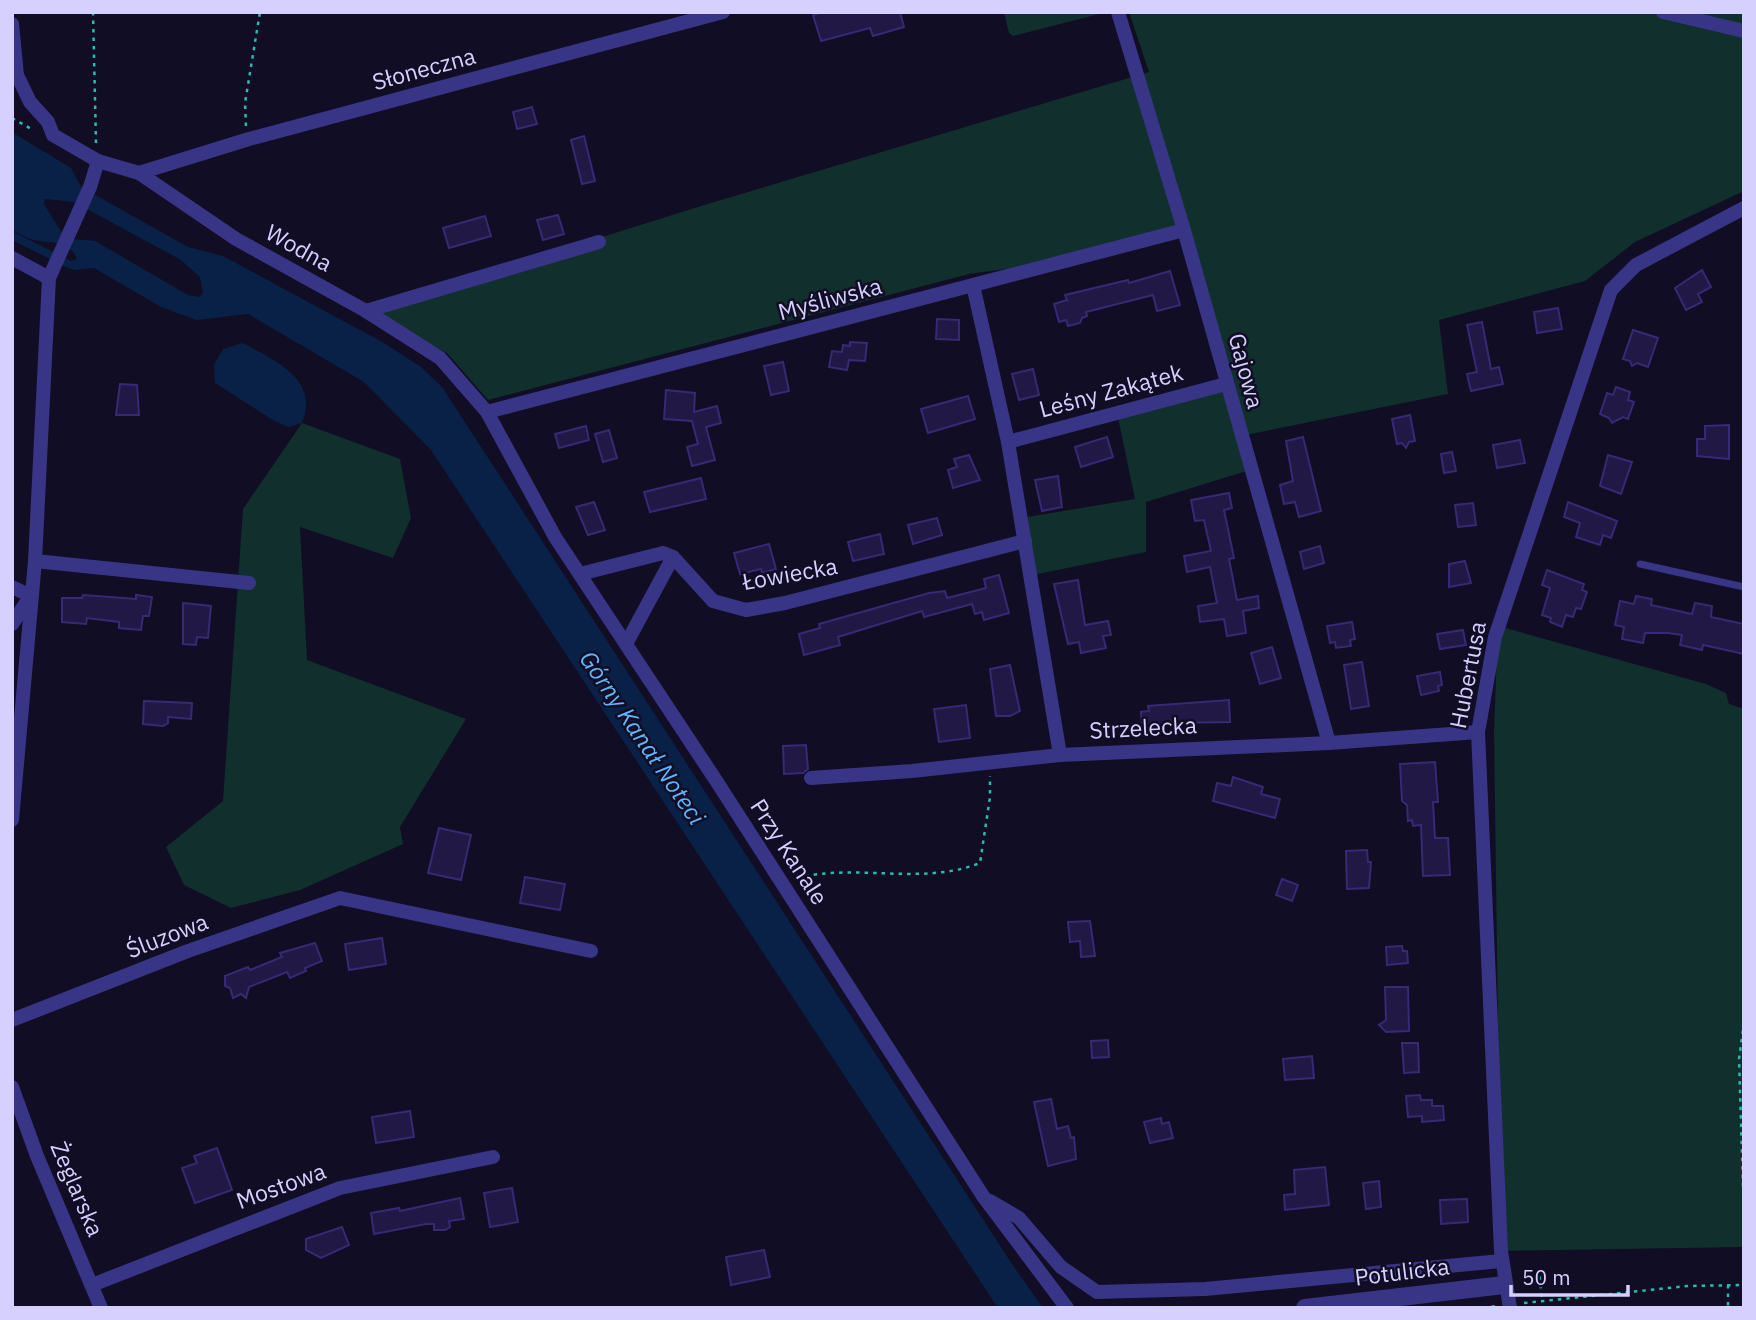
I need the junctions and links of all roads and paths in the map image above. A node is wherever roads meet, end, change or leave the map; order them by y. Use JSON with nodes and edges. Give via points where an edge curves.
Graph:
{"nodes":[{"id":1,"x":93,"y":12,"type":"edge"},
{"id":2,"x":260,"y":12,"type":"edge"},
{"id":3,"x":1118,"y":12,"type":"edge"},
{"id":4,"x":1663,"y":12,"type":"edge"},
{"id":5,"x":716,"y":13,"type":"edge"},
{"id":6,"x":12,"y":24,"type":"edge"},
{"id":7,"x":1744,"y":31,"type":"edge"},
{"id":8,"x":249,"y":139,"type":"junction"},
{"id":9,"x":98,"y":160,"type":"junction"},
{"id":10,"x":139,"y":173,"type":"junction"},
{"id":11,"x":1744,"y":208,"type":"edge"},
{"id":12,"x":1184,"y":230,"type":"junction"},
{"id":13,"x":599,"y":243,"type":"dead end"},
{"id":14,"x":12,"y":258,"type":"edge"},
{"id":15,"x":49,"y":278,"type":"junction"},
{"id":16,"x":973,"y":285,"type":"junction"},
{"id":17,"x":366,"y":311,"type":"junction"},
{"id":18,"x":1226,"y":384,"type":"junction"},
{"id":19,"x":487,"y":412,"type":"junction"},
{"id":20,"x":1008,"y":442,"type":"junction"},
{"id":21,"x":1025,"y":541,"type":"junction"},
{"id":22,"x":673,"y":557,"type":"junction"},
{"id":23,"x":35,"y":561,"type":"junction"},
{"id":24,"x":1640,"y":564,"type":"dead end"},
{"id":25,"x":580,"y":574,"type":"junction"},
{"id":26,"x":249,"y":583,"type":"dead end"},
{"id":27,"x":12,"y":587,"type":"edge"},
{"id":28,"x":1744,"y":587,"type":"edge"},
{"id":29,"x":31,"y":596,"type":"junction"},
{"id":30,"x":12,"y":624,"type":"edge"},
{"id":31,"x":626,"y":643,"type":"junction"},
{"id":32,"x":1478,"y":732,"type":"junction"},
{"id":33,"x":1329,"y":743,"type":"junction"},
{"id":34,"x":1059,"y":755,"type":"junction"},
{"id":35,"x":989,"y":762,"type":"junction"},
{"id":36,"x":811,"y":778,"type":"dead end"},
{"id":37,"x":12,"y":820,"type":"edge"},
{"id":38,"x":781,"y":882,"type":"junction"},
{"id":39,"x":591,"y":951,"type":"dead end"},
{"id":40,"x":12,"y":1020,"type":"edge"},
{"id":41,"x":1744,"y":1022,"type":"edge"},
{"id":42,"x":12,"y":1087,"type":"edge"},
{"id":43,"x":493,"y":1157,"type":"dead end"},
{"id":44,"x":983,"y":1196,"type":"junction"},
{"id":45,"x":1744,"y":1218,"type":"edge"},
{"id":46,"x":1501,"y":1261,"type":"junction"},
{"id":47,"x":1539,"y":1268,"type":"dead end"},
{"id":48,"x":92,"y":1285,"type":"junction"},
{"id":49,"x":1504,"y":1285,"type":"junction"},
{"id":50,"x":1728,"y":1285,"type":"junction"},
{"id":51,"x":1744,"y":1285,"type":"edge"},
{"id":52,"x":1542,"y":1301,"type":"junction"},
{"id":53,"x":1510,"y":1306,"type":"edge"},
{"id":54,"x":101,"y":1308,"type":"edge"},
{"id":55,"x":1067,"y":1308,"type":"edge"},
{"id":56,"x":1306,"y":1308,"type":"edge"},
{"id":57,"x":1728,"y":1308,"type":"edge"}],
"edges":[{"from":1,"to":9,"type":"path"},
{"from":2,"to":8,"type":"path","via":[[245,103]]},
{"from":3,"to":12,"type":"street","name":"Gajowa"},
{"from":4,"to":7,"type":"street"},
{"from":5,"to":8,"type":"street","name":"Słoneczna"},
{"from":6,"to":9,"type":"street","name":"Wodna","via":[[17,75],[30,102],[53,135]]},
{"from":8,"to":10,"type":"street","name":"Słoneczna"},
{"from":9,"to":10,"type":"street","name":"Wodna"},
{"from":9,"to":15,"type":"street"},
{"from":10,"to":17,"type":"street","name":"Wodna","via":[[236,239]]},
{"from":11,"to":32,"type":"street","name":"Hubertusa","via":[[1636,265],[1611,290],[1495,637]]},
{"from":12,"to":16,"type":"street","name":"Myśliwska"},
{"from":12,"to":18,"type":"street","name":"Gajowa"},
{"from":13,"to":17,"type":"street"},
{"from":14,"to":15,"type":"street"},
{"from":15,"to":23,"type":"street"},
{"from":16,"to":19,"type":"street","name":"Myśliwska"},
{"from":16,"to":20,"type":"street"},
{"from":17,"to":19,"type":"street","name":"Wodna","via":[[440,358]]},
{"from":18,"to":20,"type":"street","name":"Leśny Zakątek"},
{"from":18,"to":33,"type":"street","name":"Gajowa"},
{"from":19,"to":25,"type":"street","name":"Przy Kanale"},
{"from":20,"to":21,"type":"street"},
{"from":21,"to":22,"type":"street","name":"Łowiecka","via":[[746,610],[713,601]]},
{"from":21,"to":34,"type":"street"},
{"from":22,"to":25,"type":"street","via":[[663,554]]},
{"from":22,"to":31,"type":"street"},
{"from":23,"to":26,"type":"street"},
{"from":23,"to":29,"type":"street"},
{"from":24,"to":28,"type":"lane"},
{"from":25,"to":31,"type":"street","name":"Przy Kanale"},
{"from":27,"to":29,"type":"street"},
{"from":29,"to":30,"type":"street"},
{"from":29,"to":37,"type":"street"},
{"from":31,"to":38,"type":"street","name":"Przy Kanale"},
{"from":32,"to":33,"type":"street","name":"Strzelecka"},
{"from":32,"to":46,"type":"street","name":"Hubertusa"},
{"from":33,"to":34,"type":"street","name":"Strzelecka"},
{"from":34,"to":35,"type":"street","name":"Strzelecka"},
{"from":35,"to":36,"type":"street","name":"Strzelecka"},
{"from":35,"to":38,"type":"path","via":[[990,797],[980,863],[966,869],[894,874],[838,870]]},
{"from":38,"to":44,"type":"street","name":"Przy Kanale"},
{"from":39,"to":40,"type":"street","name":"Śluzowa","via":[[340,898]]},
{"from":41,"to":45,"type":"path","via":[[1739,1059]]},
{"from":42,"to":48,"type":"street","name":"Żeglarska"},
{"from":43,"to":48,"type":"street","name":"Mostowa","via":[[340,1188]]},
{"from":44,"to":46,"type":"street","via":[[1019,1218],[1061,1267],[1097,1292],[1205,1289]]},
{"from":44,"to":55,"type":"street","name":"Przy Kanale"},
{"from":46,"to":49,"type":"street","name":"Hubertusa"},
{"from":47,"to":52,"type":"path"},
{"from":48,"to":54,"type":"street","name":"Żeglarska"},
{"from":49,"to":53,"type":"street","name":"Hubertusa"},
{"from":49,"to":56,"type":"street","name":"Potulicka"},
{"from":50,"to":51,"type":"path"},
{"from":50,"to":52,"type":"path"},
{"from":50,"to":57,"type":"path"},
{"from":52,"to":53,"type":"path"}]}
